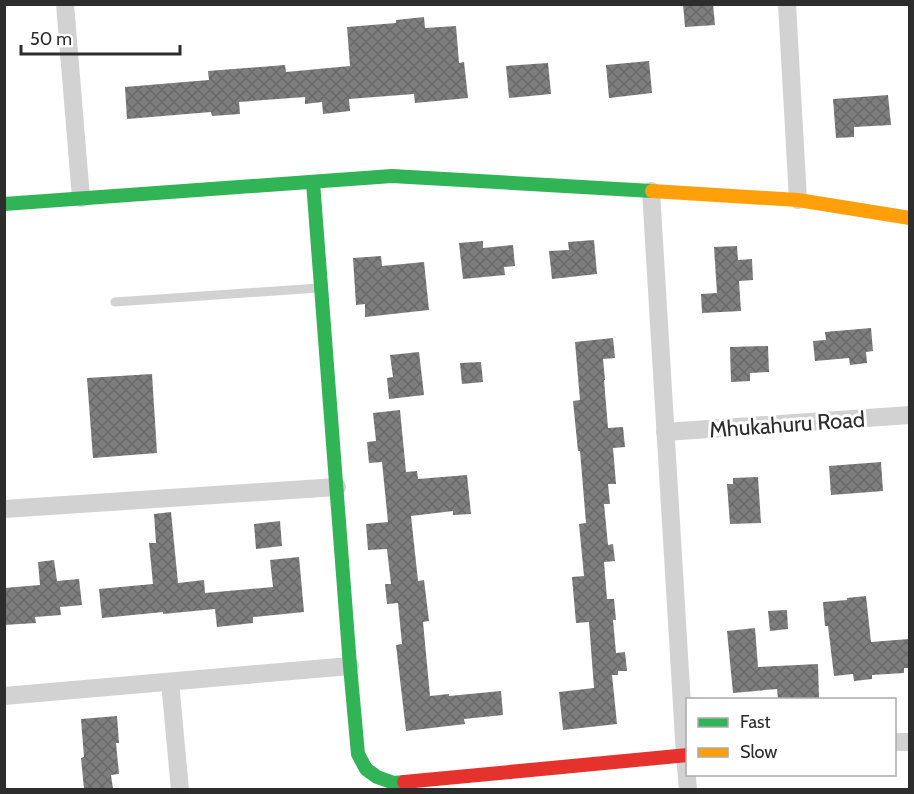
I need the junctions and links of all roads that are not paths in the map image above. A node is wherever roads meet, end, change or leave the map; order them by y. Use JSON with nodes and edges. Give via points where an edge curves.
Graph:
{"nodes":[{"id":1,"x":65,"y":4,"type":"edge"},
{"id":2,"x":786,"y":4,"type":"edge"},
{"id":3,"x":313,"y":182,"type":"junction"},
{"id":4,"x":651,"y":191,"type":"junction"},
{"id":5,"x":81,"y":198,"type":"junction"},
{"id":6,"x":798,"y":200,"type":"junction"},
{"id":7,"x":4,"y":204,"type":"edge"},
{"id":8,"x":909,"y":218,"type":"edge"},
{"id":9,"x":321,"y":288,"type":"junction"},
{"id":10,"x":115,"y":302,"type":"dead end"},
{"id":11,"x":909,"y":415,"type":"edge"},
{"id":12,"x":665,"y":432,"type":"junction"},
{"id":13,"x":337,"y":487,"type":"junction"},
{"id":14,"x":4,"y":509,"type":"edge"},
{"id":15,"x":350,"y":666,"type":"junction"},
{"id":16,"x":170,"y":682,"type":"junction"},
{"id":17,"x":4,"y":696,"type":"edge"},
{"id":18,"x":686,"y":755,"type":"edge"},
{"id":19,"x":180,"y":789,"type":"edge"}],
"edges":[{"from":1,"to":5,"type":"street"},
{"from":2,"to":6,"type":"street"},
{"from":3,"to":4,"type":"street","via":[[392,176]]},
{"from":3,"to":5,"type":"street"},
{"from":3,"to":9,"type":"street"},
{"from":4,"to":6,"type":"street"},
{"from":4,"to":12,"type":"street"},
{"from":5,"to":7,"type":"street"},
{"from":6,"to":8,"type":"street"},
{"from":9,"to":10,"type":"lane"},
{"from":9,"to":13,"type":"street"},
{"from":11,"to":12,"type":"street","name":"Mhukahuru Road"},
{"from":12,"to":18,"type":"street"},
{"from":13,"to":14,"type":"street"},
{"from":13,"to":15,"type":"street"},
{"from":15,"to":16,"type":"street"},
{"from":15,"to":18,"type":"street","via":[[358,754],[366,769],[394,783]]},
{"from":16,"to":17,"type":"street"},
{"from":16,"to":19,"type":"street"}]}
